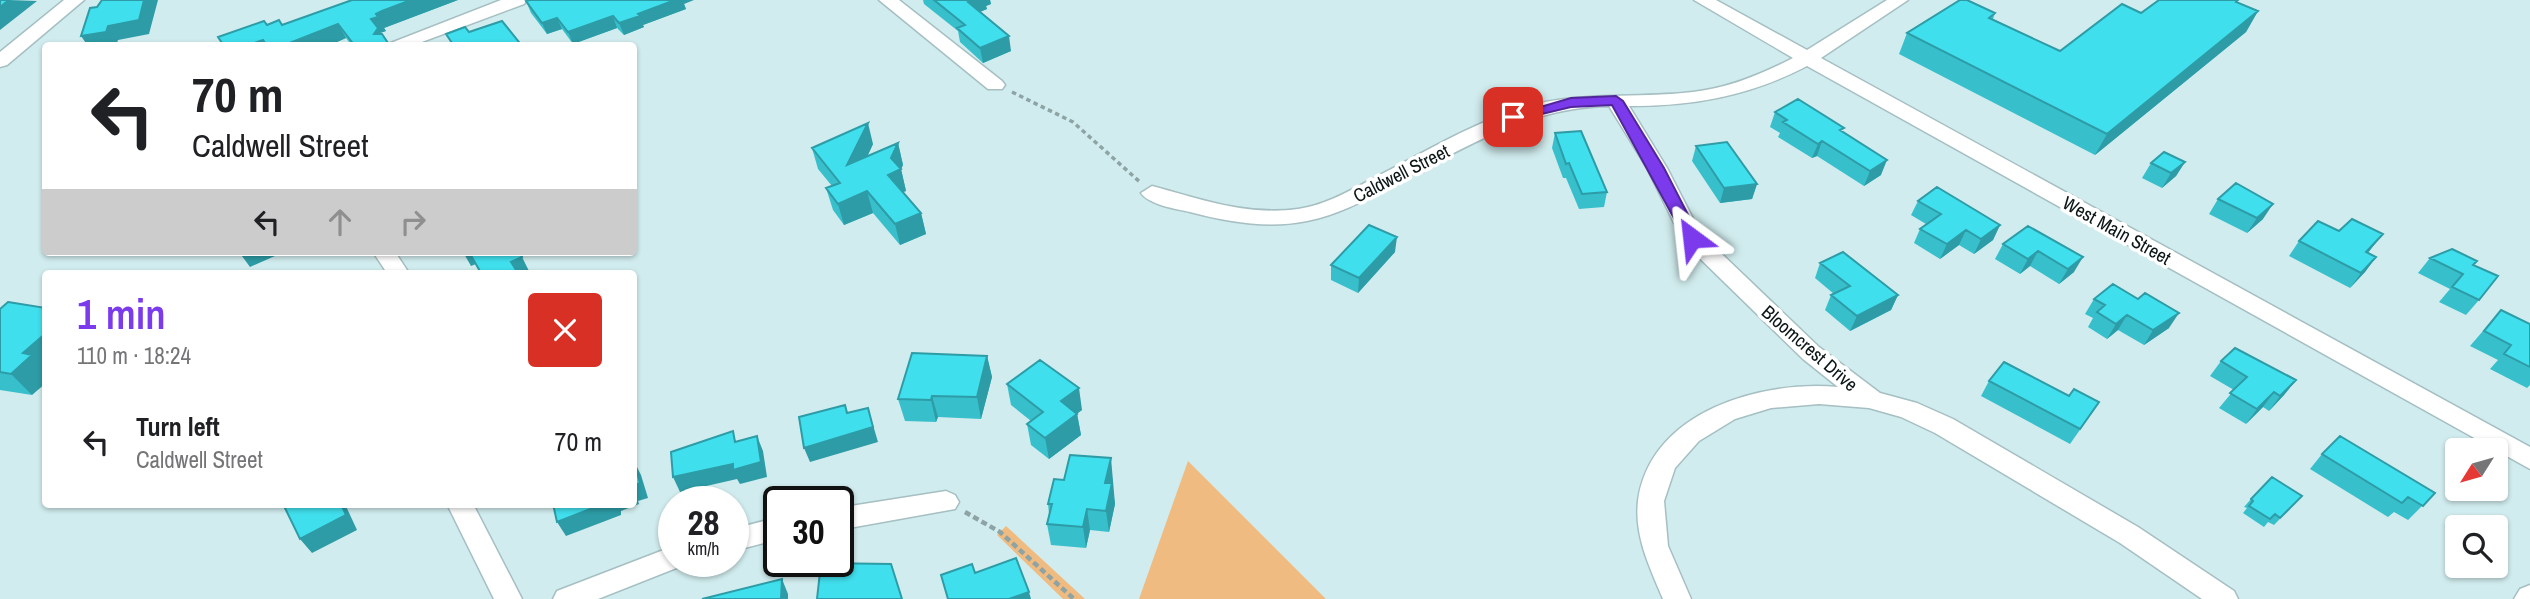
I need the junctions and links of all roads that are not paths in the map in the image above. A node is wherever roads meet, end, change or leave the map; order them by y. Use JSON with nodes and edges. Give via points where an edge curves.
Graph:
{"nodes":[{"id":1,"x":75,"y":0,"type":"edge"},
{"id":2,"x":518,"y":0,"type":"edge"},
{"id":3,"x":888,"y":0,"type":"edge"},
{"id":4,"x":1703,"y":0,"type":"edge"},
{"id":5,"x":1899,"y":0,"type":"edge"},
{"id":6,"x":403,"y":42,"type":"edge"},
{"id":7,"x":1807,"y":58,"type":"junction"},
{"id":8,"x":0,"y":61,"type":"edge"},
{"id":9,"x":995,"y":85,"type":"road end"},
{"id":10,"x":1616,"y":101,"type":"junction"},
{"id":11,"x":1152,"y":193,"type":"road end"},
{"id":12,"x":1872,"y":400,"type":"junction"},
{"id":13,"x":2530,"y":459,"type":"edge"},
{"id":14,"x":946,"y":502,"type":"road end"},
{"id":15,"x":462,"y":508,"type":"edge"},
{"id":16,"x":854,"y":516,"type":"edge"},
{"id":17,"x":658,"y":563,"type":"edge"},
{"id":18,"x":508,"y":599,"type":"edge"},
{"id":19,"x":567,"y":599,"type":"edge"},
{"id":20,"x":1677,"y":599,"type":"edge"},
{"id":21,"x":2224,"y":599,"type":"edge"}],
"edges":[{"from":1,"to":8,"type":"street"},
{"from":2,"to":6,"type":"street"},
{"from":3,"to":9,"type":"street"},
{"from":4,"to":7,"type":"street","name":"West Main Street"},
{"from":5,"to":7,"type":"street","name":"Caldwell Street"},
{"from":7,"to":10,"type":"street","name":"Caldwell Street","via":[[1777,76],[1715,95]]},
{"from":7,"to":13,"type":"street","name":"West Main Street"},
{"from":10,"to":11,"type":"street","name":"Caldwell Street","via":[[1571,103],[1513,117],[1354,197],[1297,216],[1239,215]]},
{"from":10,"to":12,"type":"street","name":"Bloomcrest Drive","via":[[1701,249],[1811,353]]},
{"from":12,"to":20,"type":"street","via":[[1820,393],[1748,402],[1714,417],[1673,453],[1656,478],[1648,521],[1658,562]]},
{"from":12,"to":21,"type":"street","name":"Bloomcrest Drive","via":[[1908,410],[1955,432]]},
{"from":14,"to":16,"type":"street"},
{"from":15,"to":18,"type":"street"},
{"from":17,"to":19,"type":"street"}]}
